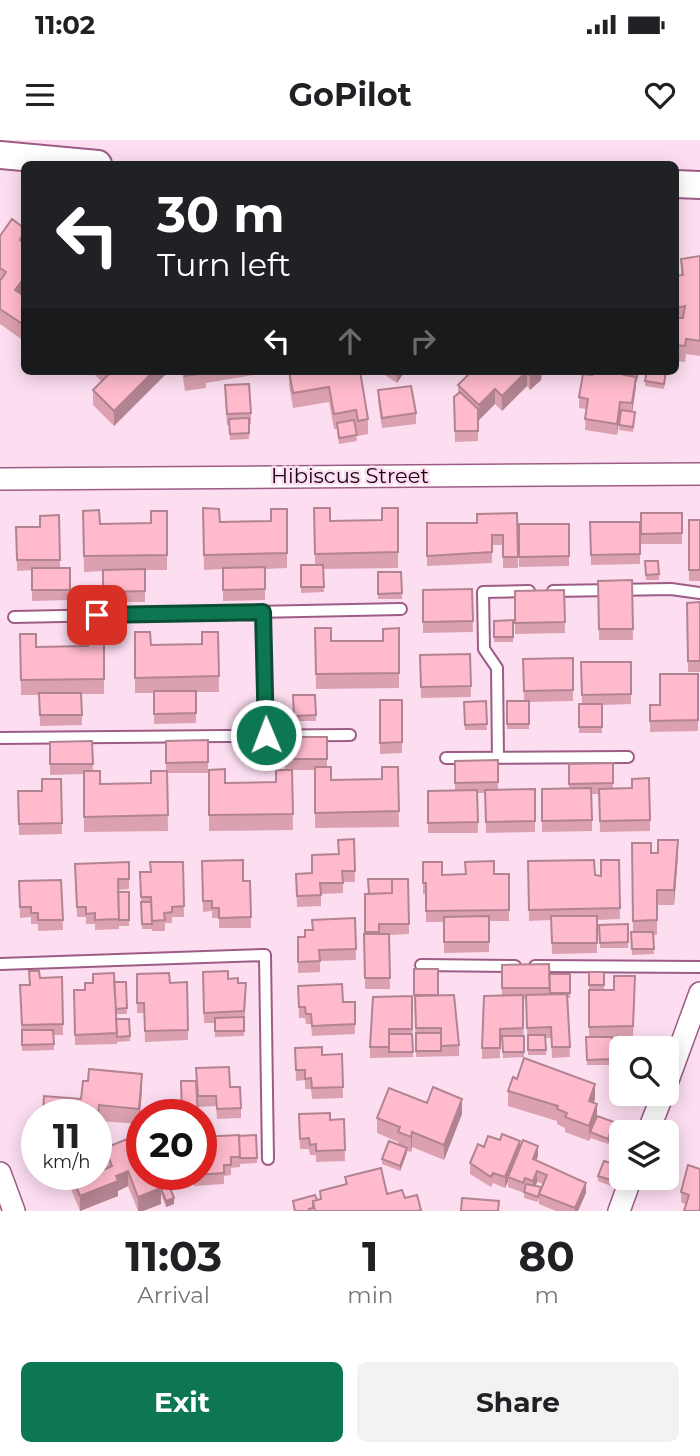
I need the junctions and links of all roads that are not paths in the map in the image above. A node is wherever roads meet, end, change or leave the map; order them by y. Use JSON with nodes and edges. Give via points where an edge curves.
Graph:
{"nodes":[{"id":1,"x":0,"y":155,"type":"edge"},
{"id":2,"x":65,"y":161,"type":"edge"},
{"id":3,"x":679,"y":184,"type":"edge"},
{"id":4,"x":700,"y":185,"type":"edge"},
{"id":5,"x":700,"y":474,"type":"edge"},
{"id":6,"x":0,"y":479,"type":"edge"},
{"id":7,"x":700,"y":593,"type":"edge"},
{"id":8,"x":401,"y":609,"type":"dead end"},
{"id":9,"x":263,"y":612,"type":"junction"},
{"id":10,"x":14,"y":617,"type":"dead end"},
{"id":11,"x":350,"y":734,"type":"dead end"},
{"id":12,"x":266,"y":735,"type":"junction"},
{"id":13,"x":0,"y":738,"type":"edge"},
{"id":14,"x":628,"y":757,"type":"dead end"},
{"id":15,"x":446,"y":758,"type":"dead end"},
{"id":16,"x":498,"y":758,"type":"junction"},
{"id":17,"x":0,"y":964,"type":"edge"},
{"id":18,"x":421,"y":965,"type":"dead end"},
{"id":19,"x":700,"y":967,"type":"edge"},
{"id":20,"x":700,"y":993,"type":"edge"},
{"id":21,"x":694,"y":1031,"type":"edge"},
{"id":22,"x":679,"y":1060,"type":"edge"},
{"id":23,"x":268,"y":1159,"type":"dead end"},
{"id":24,"x":0,"y":1173,"type":"edge"},
{"id":25,"x":627,"y":1190,"type":"edge"},
{"id":26,"x":7,"y":1203,"type":"edge"},
{"id":27,"x":619,"y":1211,"type":"edge"}],
"edges":[{"from":1,"to":2,"type":"street"},
{"from":3,"to":4,"type":"street"},
{"from":5,"to":6,"type":"street","name":"Hibiscus Street"},
{"from":7,"to":16,"type":"lane","via":[[671,589],[483,592],[484,649],[498,668]]},
{"from":8,"to":9,"type":"lane"},
{"from":9,"to":10,"type":"lane"},
{"from":9,"to":12,"type":"lane"},
{"from":11,"to":12,"type":"lane"},
{"from":12,"to":13,"type":"lane"},
{"from":14,"to":16,"type":"lane"},
{"from":15,"to":16,"type":"lane"},
{"from":17,"to":23,"type":"lane","via":[[265,954]]},
{"from":18,"to":19,"type":"lane"},
{"from":20,"to":21,"type":"street"},
{"from":21,"to":22,"type":"street"},
{"from":24,"to":26,"type":"street"},
{"from":25,"to":27,"type":"street"}]}
